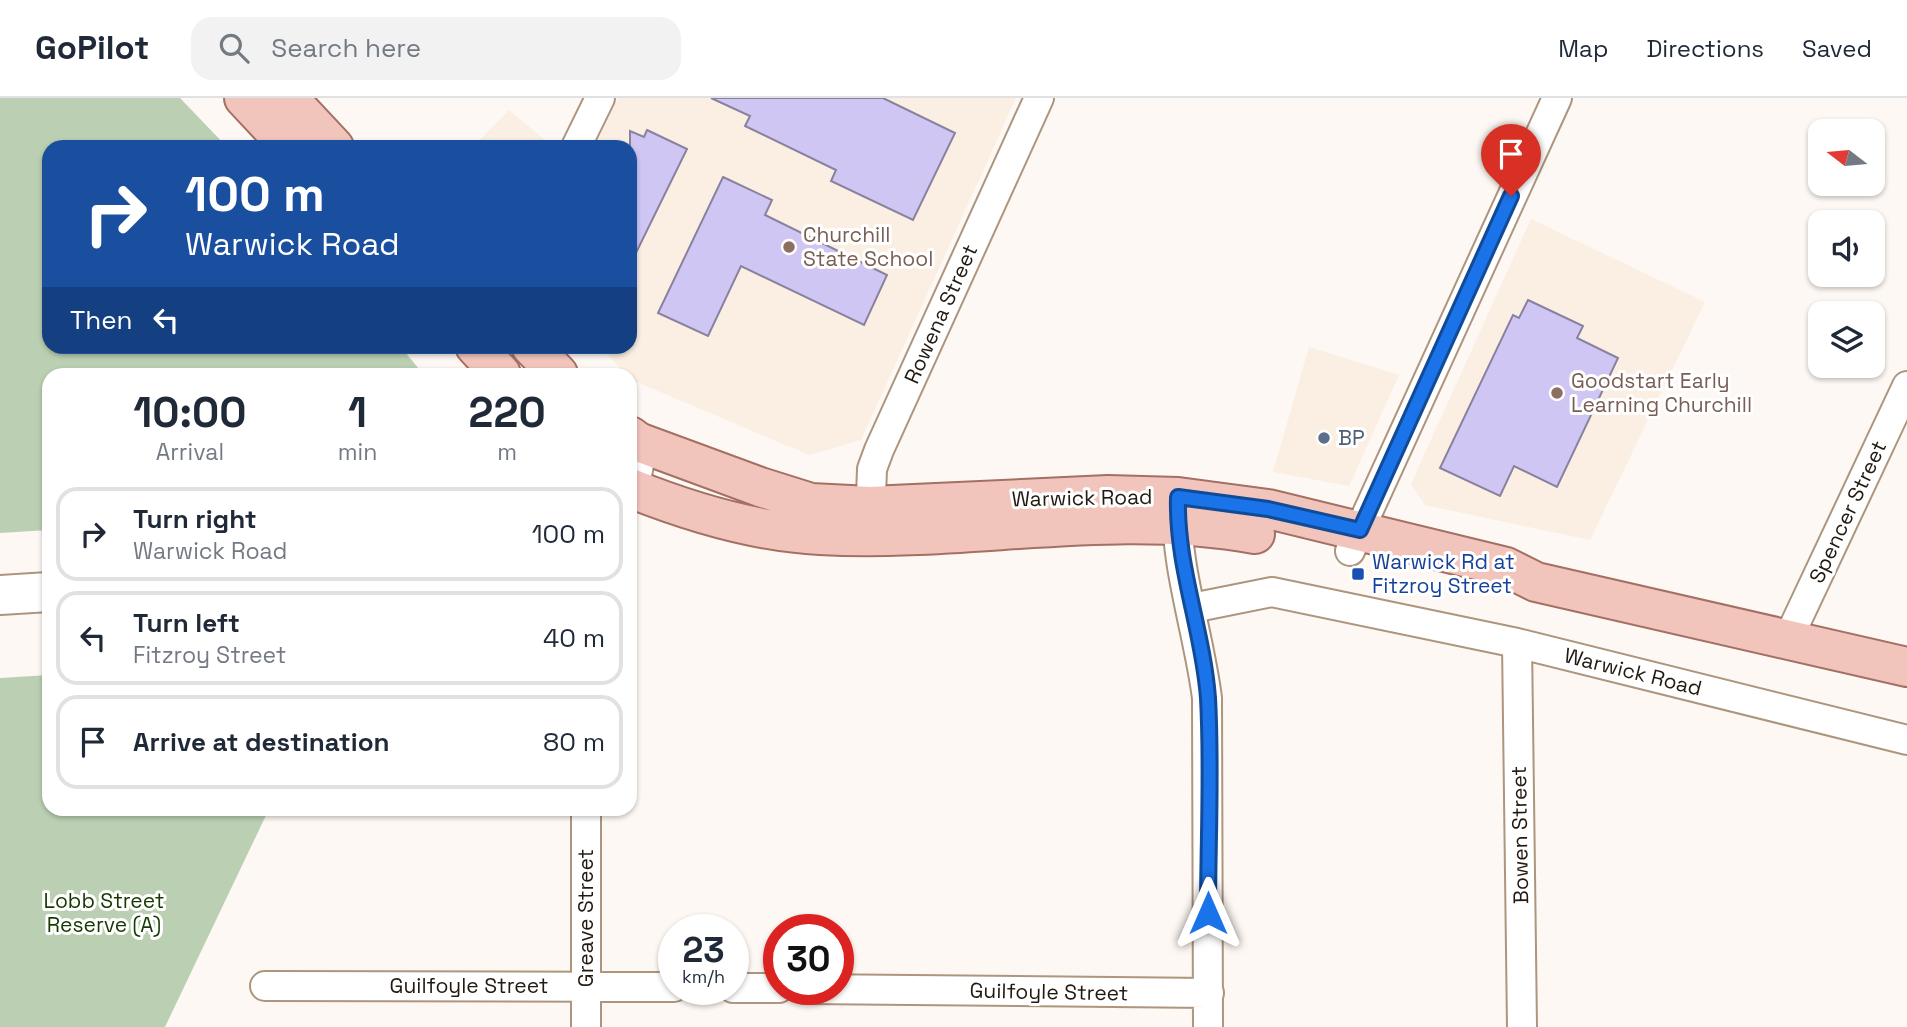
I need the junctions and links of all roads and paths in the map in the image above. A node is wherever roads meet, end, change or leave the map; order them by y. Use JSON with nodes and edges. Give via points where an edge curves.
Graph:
{"nodes":[{"id":1,"x":244,"y":98,"type":"edge"},
{"id":2,"x":288,"y":98,"type":"edge"},
{"id":3,"x":600,"y":98,"type":"edge"},
{"id":4,"x":1039,"y":98,"type":"edge"},
{"id":5,"x":1557,"y":98,"type":"edge"},
{"id":6,"x":283,"y":140,"type":"edge"},
{"id":7,"x":327,"y":140,"type":"edge"},
{"id":8,"x":579,"y":140,"type":"edge"},
{"id":9,"x":482,"y":354,"type":"edge"},
{"id":10,"x":539,"y":354,"type":"edge"},
{"id":11,"x":495,"y":368,"type":"edge"},
{"id":12,"x":552,"y":368,"type":"edge"},
{"id":13,"x":1907,"y":386,"type":"edge"},
{"id":14,"x":637,"y":443,"type":"edge"},
{"id":15,"x":637,"y":490,"type":"edge"},
{"id":16,"x":1177,"y":511,"type":"junction"},
{"id":17,"x":870,"y":521,"type":"junction"},
{"id":18,"x":1355,"y":541,"type":"junction"},
{"id":19,"x":42,"y":592,"type":"edge"},
{"id":20,"x":0,"y":595,"type":"edge"},
{"id":21,"x":1192,"y":608,"type":"junction"},
{"id":22,"x":1788,"y":639,"type":"junction"},
{"id":23,"x":1517,"y":643,"type":"junction"},
{"id":24,"x":1907,"y":667,"type":"edge"},
{"id":25,"x":1907,"y":740,"type":"edge"},
{"id":26,"x":586,"y":816,"type":"edge"},
{"id":27,"x":265,"y":986,"type":"dead end"},
{"id":28,"x":586,"y":986,"type":"junction"},
{"id":29,"x":658,"y":987,"type":"edge"},
{"id":30,"x":854,"y":989,"type":"edge"},
{"id":31,"x":1209,"y":993,"type":"junction"},
{"id":32,"x":586,"y":1027,"type":"edge"},
{"id":33,"x":1208,"y":1027,"type":"edge"},
{"id":34,"x":1522,"y":1027,"type":"edge"}],
"edges":[{"from":1,"to":6,"type":"main road"},
{"from":2,"to":7,"type":"main road"},
{"from":3,"to":8,"type":"street"},
{"from":4,"to":17,"type":"street","name":"Rowena Street","via":[[879,450],[872,469]]},
{"from":5,"to":18,"type":"street"},
{"from":9,"to":11,"type":"main road"},
{"from":10,"to":12,"type":"main road"},
{"from":13,"to":22,"type":"street","name":"Spencer Street"},
{"from":14,"to":17,"type":"main road","name":"Warwick Road"},
{"from":15,"to":17,"type":"main road","name":"Warwick Road","via":[[679,508],[779,532]]},
{"from":16,"to":17,"type":"main road","name":"Warwick Road","via":[[1108,495],[977,515]]},
{"from":16,"to":18,"type":"main road","name":"Warwick Road","via":[[1268,509]]},
{"from":16,"to":21,"type":"street"},
{"from":18,"to":22,"type":"main road","name":"Warwick Road","via":[[1509,584],[1536,582]]},
{"from":19,"to":20,"type":"main road"},
{"from":21,"to":23,"type":"street","name":"Warwick Road","via":[[1272,592]]},
{"from":21,"to":31,"type":"street","via":[[1208,698]]},
{"from":22,"to":24,"type":"main road","name":"Warwick Road"},
{"from":23,"to":25,"type":"street","name":"Warwick Road"},
{"from":23,"to":34,"type":"street","name":"Bowen Street"},
{"from":26,"to":28,"type":"street","name":"Greave Street"},
{"from":27,"to":28,"type":"street","name":"Guilfoyle Street"},
{"from":28,"to":29,"type":"street","name":"Guilfoyle Street"},
{"from":28,"to":32,"type":"street","name":"Greave Street"},
{"from":30,"to":31,"type":"street","name":"Guilfoyle Street"},
{"from":31,"to":33,"type":"street"}]}
